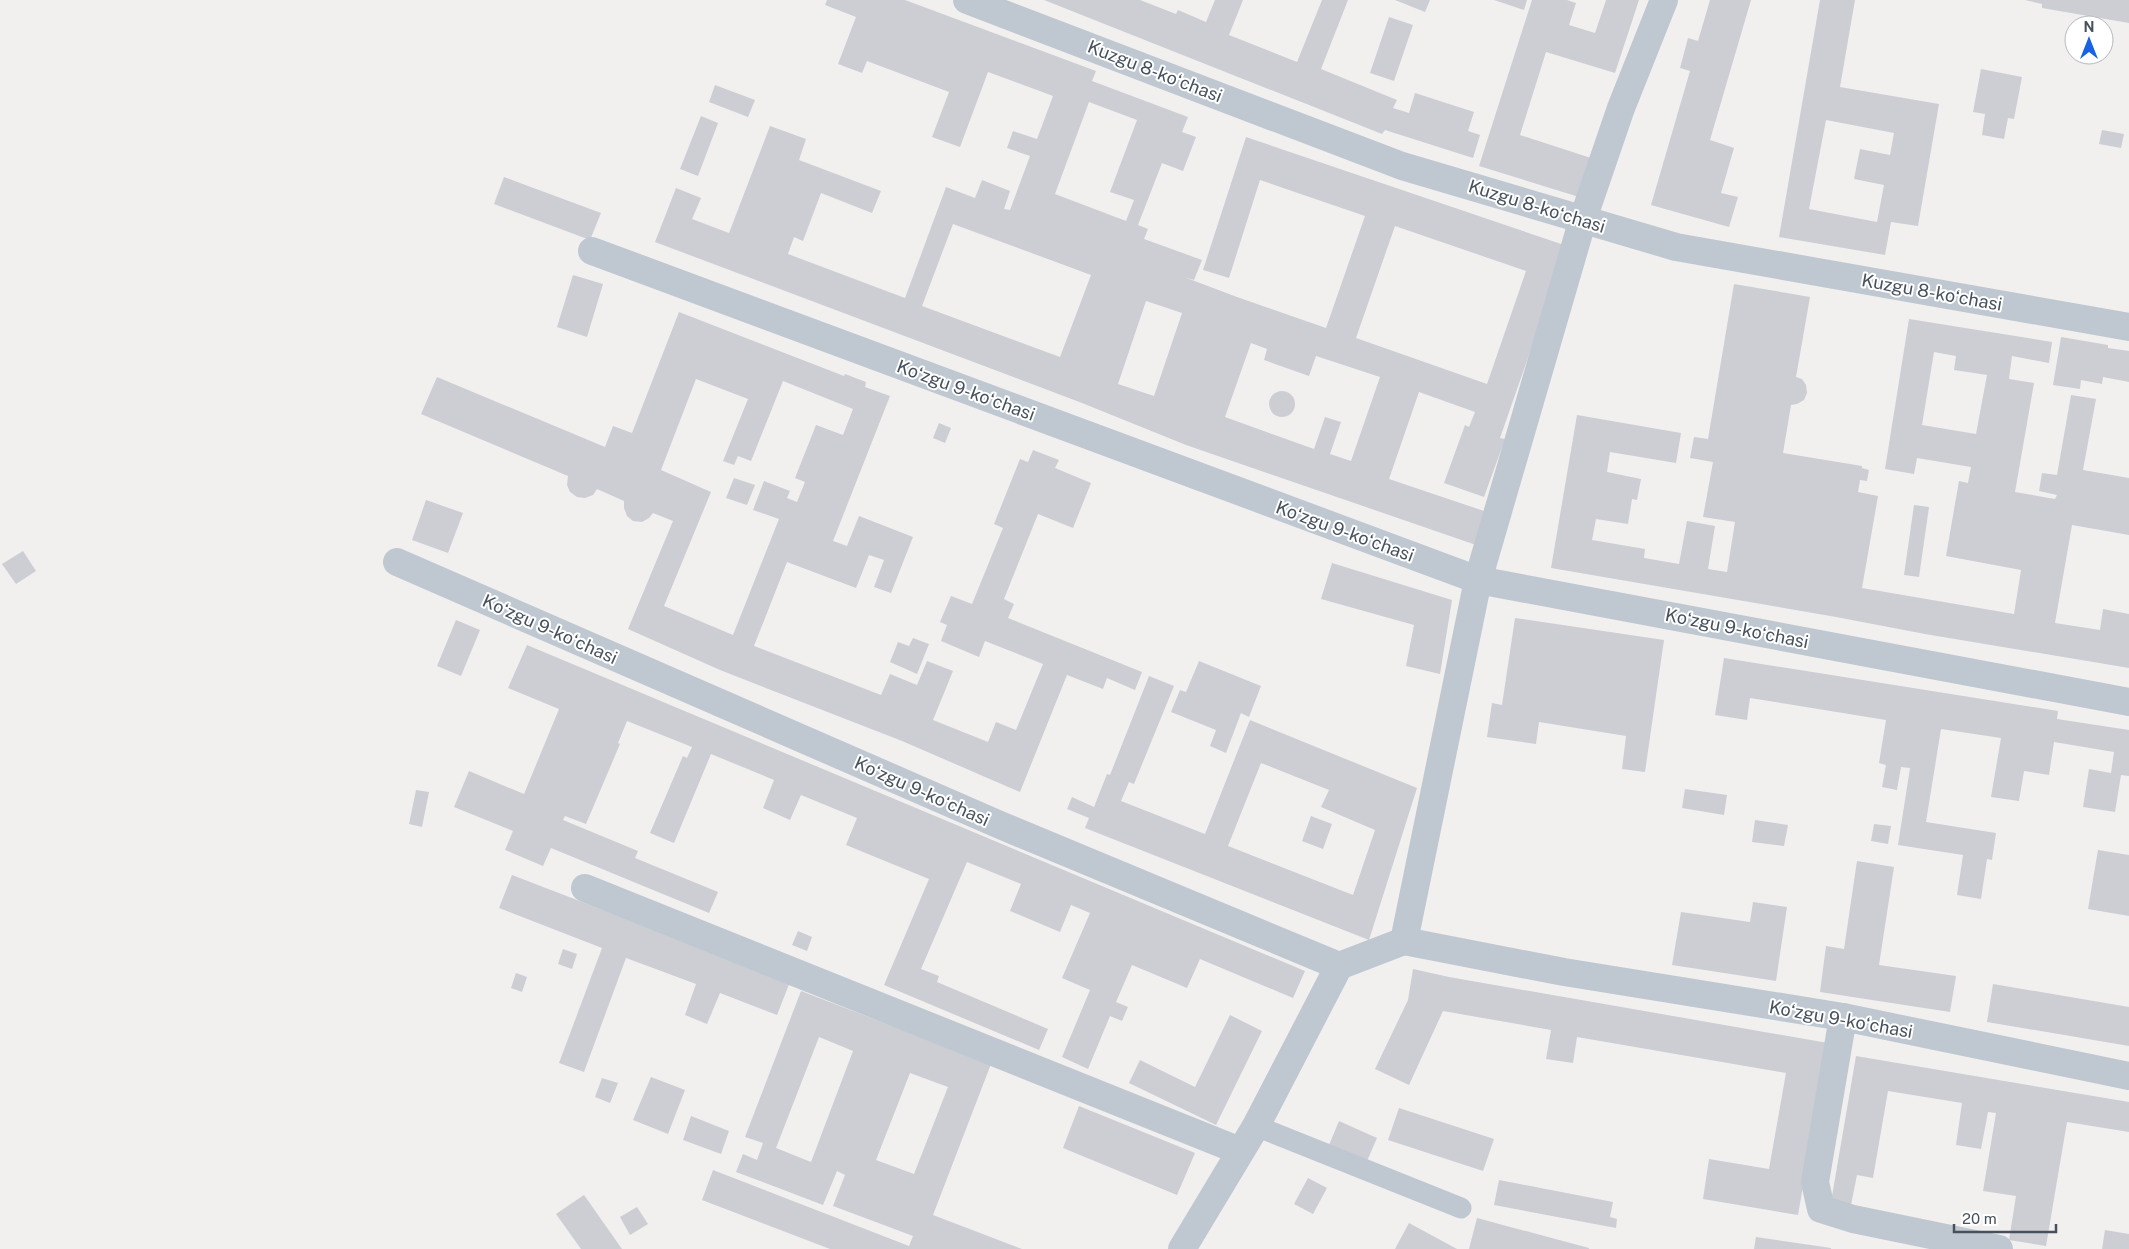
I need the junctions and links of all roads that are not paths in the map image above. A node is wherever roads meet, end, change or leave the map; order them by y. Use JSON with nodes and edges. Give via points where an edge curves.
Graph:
{"nodes":[{"id":1,"x":967,"y":0,"type":"edge"},
{"id":2,"x":1664,"y":0,"type":"edge"},
{"id":3,"x":1583,"y":220,"type":"junction"},
{"id":4,"x":592,"y":251,"type":"dead end"},
{"id":5,"x":2129,"y":327,"type":"edge"},
{"id":6,"x":397,"y":562,"type":"dead end"},
{"id":7,"x":1478,"y":580,"type":"junction"},
{"id":8,"x":2129,"y":702,"type":"edge"},
{"id":9,"x":585,"y":888,"type":"dead end"},
{"id":10,"x":1404,"y":941,"type":"junction"},
{"id":11,"x":1339,"y":966,"type":"junction"},
{"id":12,"x":1843,"y":1018,"type":"junction"},
{"id":13,"x":2129,"y":1076,"type":"edge"},
{"id":14,"x":1256,"y":1126,"type":"junction"},
{"id":15,"x":1240,"y":1151,"type":"junction"},
{"id":16,"x":1461,"y":1208,"type":"dead end"},
{"id":17,"x":1182,"y":1249,"type":"edge"},
{"id":18,"x":1999,"y":1249,"type":"edge"}],
"edges":[{"from":1,"to":3,"type":"street","name":"Kuzgu 8-koʻchasi","via":[[1402,166]]},
{"from":2,"to":3,"type":"street","via":[[1621,108]]},
{"from":3,"to":5,"type":"street","name":"Kuzgu 8-koʻchasi","via":[[1676,247]]},
{"from":3,"to":7,"type":"street"},
{"from":4,"to":7,"type":"street","name":"Koʻzgu 9-koʻchasi"},
{"from":6,"to":11,"type":"street","name":"Koʻzgu 9-koʻchasi","via":[[1000,825]]},
{"from":7,"to":8,"type":"street","name":"Koʻzgu 9-koʻchasi"},
{"from":7,"to":10,"type":"street"},
{"from":9,"to":15,"type":"street"},
{"from":10,"to":11,"type":"street"},
{"from":10,"to":12,"type":"street","name":"Koʻzgu 9-koʻchasi","via":[[1564,972]]},
{"from":11,"to":14,"type":"street"},
{"from":12,"to":13,"type":"street","name":"Koʻzgu 9-koʻchasi"},
{"from":12,"to":18,"type":"street","via":[[1815,1182],[1821,1209],[1853,1219]]},
{"from":14,"to":15,"type":"street"},
{"from":14,"to":16,"type":"lane"},
{"from":15,"to":17,"type":"street"}]}
